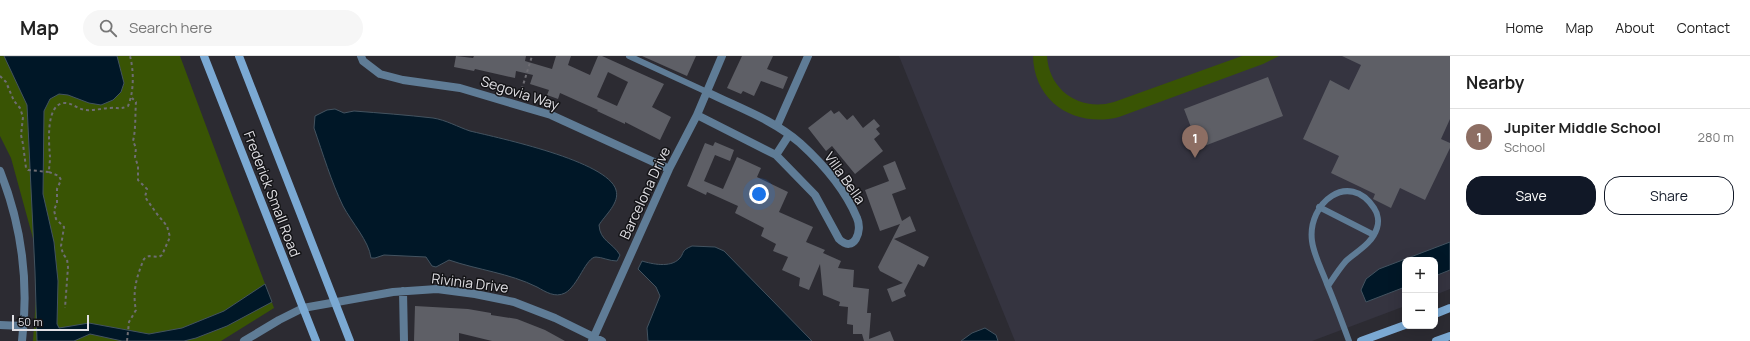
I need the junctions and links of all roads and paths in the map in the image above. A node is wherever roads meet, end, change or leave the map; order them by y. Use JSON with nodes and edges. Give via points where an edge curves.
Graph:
{"nodes":[{"id":1,"x":130,"y":56,"type":"edge"},
{"id":2,"x":204,"y":56,"type":"edge"},
{"id":3,"x":239,"y":56,"type":"edge"},
{"id":4,"x":361,"y":56,"type":"edge"},
{"id":5,"x":532,"y":56,"type":"edge"},
{"id":6,"x":629,"y":56,"type":"edge"},
{"id":7,"x":722,"y":56,"type":"edge"},
{"id":8,"x":808,"y":56,"type":"edge"},
{"id":9,"x":0,"y":76,"type":"edge"},
{"id":10,"x":706,"y":92,"type":"junction"},
{"id":11,"x":520,"y":95,"type":"dead end"},
{"id":12,"x":132,"y":98,"type":"junction"},
{"id":13,"x":697,"y":115,"type":"junction"},
{"id":14,"x":777,"y":126,"type":"junction"},
{"id":15,"x":789,"y":135,"type":"junction"},
{"id":16,"x":776,"y":155,"type":"junction"},
{"id":17,"x":669,"y":170,"type":"junction"},
{"id":18,"x":0,"y":171,"type":"edge"},
{"id":19,"x":47,"y":172,"type":"junction"},
{"id":20,"x":1319,"y":207,"type":"junction"},
{"id":21,"x":1374,"y":235,"type":"junction"},
{"id":22,"x":1328,"y":286,"type":"junction"},
{"id":23,"x":403,"y":291,"type":"junction"},
{"id":24,"x":334,"y":302,"type":"junction"},
{"id":25,"x":65,"y":308,"type":"dead end"},
{"id":26,"x":303,"y":308,"type":"junction"},
{"id":27,"x":1450,"y":308,"type":"edge"},
{"id":28,"x":1438,"y":313,"type":"edge"},
{"id":29,"x":0,"y":325,"type":"edge"},
{"id":30,"x":23,"y":326,"type":"junction"},
{"id":31,"x":1402,"y":326,"type":"edge"},
{"id":32,"x":1450,"y":336,"type":"edge"},
{"id":33,"x":593,"y":338,"type":"edge"},
{"id":34,"x":248,"y":340,"type":"edge"},
{"id":35,"x":22,"y":341,"type":"edge"},
{"id":36,"x":127,"y":341,"type":"edge"},
{"id":37,"x":316,"y":341,"type":"edge"},
{"id":38,"x":350,"y":341,"type":"edge"},
{"id":39,"x":404,"y":341,"type":"edge"},
{"id":40,"x":602,"y":341,"type":"edge"},
{"id":41,"x":1350,"y":341,"type":"edge"},
{"id":42,"x":1361,"y":341,"type":"edge"},
{"id":43,"x":1436,"y":341,"type":"edge"}],
"edges":[{"from":1,"to":12,"type":"path"},
{"from":2,"to":26,"type":"street","name":"Frederick Small Road"},
{"from":3,"to":24,"type":"street","name":"Frederick Small Road"},
{"from":4,"to":17,"type":"street","name":"Segovia Way","via":[[363,61],[380,74],[402,80],[460,88],[551,115]]},
{"from":5,"to":11,"type":"path"},
{"from":6,"to":10,"type":"lane"},
{"from":7,"to":10,"type":"street","name":"Barcelona Drive"},
{"from":8,"to":14,"type":"street"},
{"from":9,"to":19,"type":"path","via":[[6,82],[23,117],[21,135],[26,168]]},
{"from":10,"to":13,"type":"street","name":"Barcelona Drive"},
{"from":10,"to":14,"type":"street","name":"Villa Bella"},
{"from":12,"to":19,"type":"path","via":[[128,106],[120,109],[85,110],[66,103],[58,105],[49,121],[50,159]]},
{"from":12,"to":36,"type":"path","via":[[136,102],[133,141],[136,148],[138,180],[147,189],[145,197],[167,226],[170,238],[162,255],[144,259],[136,280],[136,310],[129,322]]},
{"from":13,"to":16,"type":"street","name":"Villa Bella"},
{"from":13,"to":17,"type":"street","name":"Barcelona Drive"},
{"from":14,"to":15,"type":"street","name":"Villa Bella"},
{"from":15,"to":16,"type":"street"},
{"from":15,"to":16,"type":"street","name":"Villa Bella","via":[[815,157],[844,194],[859,225],[860,231],[855,241],[846,243],[839,239],[815,195]]},
{"from":17,"to":33,"type":"street","name":"Barcelona Drive"},
{"from":18,"to":30,"type":"street","via":[[10,196],[24,266]]},
{"from":19,"to":25,"type":"path","via":[[59,176],[61,180],[54,210],[56,219],[64,227],[61,246],[68,266]]},
{"from":20,"to":21,"type":"lane"},
{"from":20,"to":21,"type":"lane","via":[[1333,195],[1342,192],[1361,195],[1369,201],[1378,218]]},
{"from":20,"to":22,"type":"lane","via":[[1313,221],[1312,240]]},
{"from":21,"to":22,"type":"lane","via":[[1372,240],[1337,272]]},
{"from":22,"to":41,"type":"lane"},
{"from":23,"to":24,"type":"street","name":"Rivinia Drive"},
{"from":23,"to":33,"type":"street","name":"Rivinia Drive","via":[[437,289],[514,302]]},
{"from":23,"to":39,"type":"street"},
{"from":24,"to":26,"type":"street","name":"Rivinia Drive"},
{"from":24,"to":38,"type":"street","name":"Frederick Small Road"},
{"from":26,"to":34,"type":"street","name":"Rivinia Drive"},
{"from":26,"to":37,"type":"street","name":"Frederick Small Road"},
{"from":27,"to":28,"type":"street"},
{"from":29,"to":30,"type":"street"},
{"from":30,"to":35,"type":"street"},
{"from":31,"to":42,"type":"street"},
{"from":32,"to":43,"type":"street"},
{"from":33,"to":40,"type":"street","name":"Rivinia Drive"}]}
